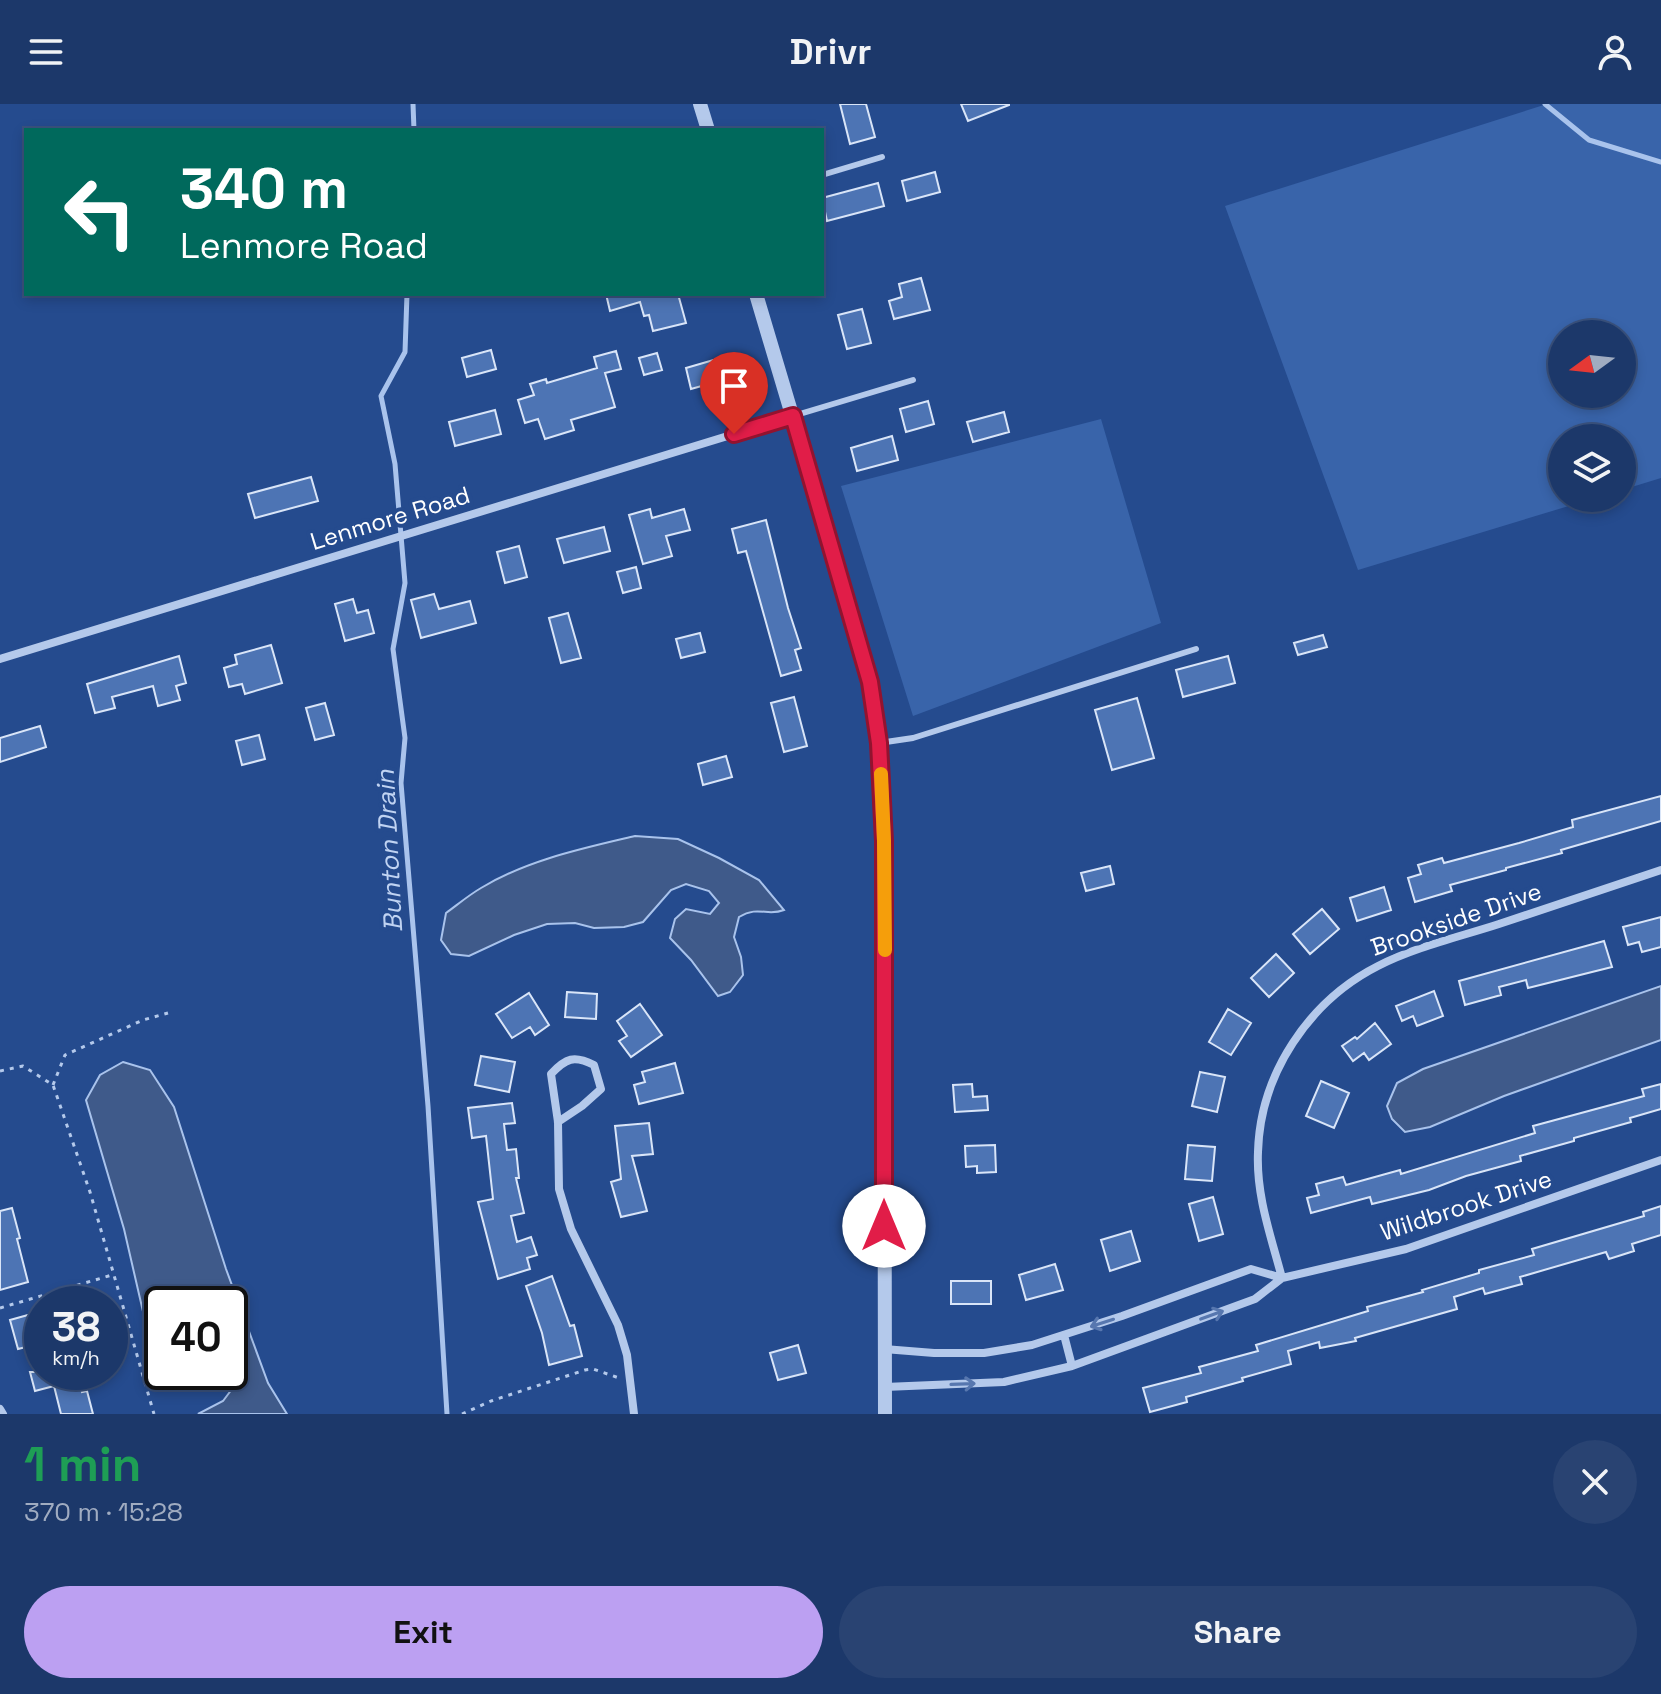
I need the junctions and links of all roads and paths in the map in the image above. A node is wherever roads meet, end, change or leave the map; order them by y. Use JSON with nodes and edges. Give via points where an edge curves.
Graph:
{"nodes":[{"id":1,"x":700,"y":104,"type":"edge"},
{"id":2,"x":707,"y":128,"type":"edge"},
{"id":3,"x":882,"y":157,"type":"dead end"},
{"id":4,"x":824,"y":174,"type":"edge"},
{"id":5,"x":757,"y":296,"type":"edge"},
{"id":6,"x":913,"y":380,"type":"dead end"},
{"id":7,"x":793,"y":416,"type":"junction"},
{"id":8,"x":1196,"y":649,"type":"dead end"},
{"id":9,"x":0,"y":659,"type":"edge"},
{"id":10,"x":879,"y":743,"type":"junction"},
{"id":11,"x":1661,"y":870,"type":"edge"},
{"id":12,"x":168,"y":1013,"type":"dead end"},
{"id":13,"x":0,"y":1071,"type":"edge"},
{"id":14,"x":53,"y":1085,"type":"junction"},
{"id":15,"x":558,"y":1122,"type":"junction"},
{"id":16,"x":1661,"y":1160,"type":"edge"},
{"id":17,"x":112,"y":1275,"type":"junction"},
{"id":18,"x":1282,"y":1278,"type":"junction"},
{"id":19,"x":0,"y":1308,"type":"edge"},
{"id":20,"x":1064,"y":1335,"type":"junction"},
{"id":21,"x":884,"y":1349,"type":"junction"},
{"id":22,"x":1072,"y":1366,"type":"junction"},
{"id":23,"x":619,"y":1378,"type":"dead end"},
{"id":24,"x":885,"y":1387,"type":"junction"},
{"id":25,"x":154,"y":1414,"type":"edge"},
{"id":26,"x":462,"y":1414,"type":"edge"},
{"id":27,"x":634,"y":1414,"type":"edge"},
{"id":28,"x":885,"y":1414,"type":"edge"}],
"edges":[{"from":1,"to":2,"type":"street"},
{"from":3,"to":4,"type":"lane"},
{"from":5,"to":7,"type":"street"},
{"from":6,"to":7,"type":"lane"},
{"from":7,"to":9,"type":"street","name":"Lenmore Road"},
{"from":7,"to":10,"type":"street","via":[[870,682]]},
{"from":8,"to":10,"type":"lane","via":[[913,738]]},
{"from":10,"to":21,"type":"street","via":[[884,841]]},
{"from":11,"to":18,"type":"street","name":"Brookside Drive","via":[[1397,957],[1350,982],[1320,1009],[1281,1063],[1264,1107],[1257,1150],[1263,1211]]},
{"from":12,"to":14,"type":"path","via":[[65,1055]]},
{"from":13,"to":14,"type":"path","via":[[23,1066]]},
{"from":14,"to":17,"type":"path"},
{"from":15,"to":15,"type":"street","via":[[601,1089],[594,1065],[582,1059],[563,1061],[551,1074]]},
{"from":15,"to":27,"type":"street","via":[[559,1189],[571,1229],[618,1325]]},
{"from":16,"to":18,"type":"street","name":"Wildbrook Drive","via":[[1406,1249]]},
{"from":17,"to":19,"type":"path"},
{"from":17,"to":25,"type":"path"},
{"from":18,"to":20,"type":"street","name":"Wildbrook Drive","one_way":true,"via":[[1251,1269]]},
{"from":22,"to":18,"type":"street","name":"Wildbrook Drive","one_way":true,"via":[[1255,1299]]},
{"from":20,"to":21,"type":"street","name":"Wildbrook Drive","via":[[984,1353]]},
{"from":20,"to":22,"type":"street"},
{"from":21,"to":24,"type":"street"},
{"from":24,"to":22,"type":"street","name":"Wildbrook Drive","one_way":true,"via":[[1004,1382]]},
{"from":23,"to":26,"type":"path","via":[[585,1370]]},
{"from":24,"to":28,"type":"street"}]}
